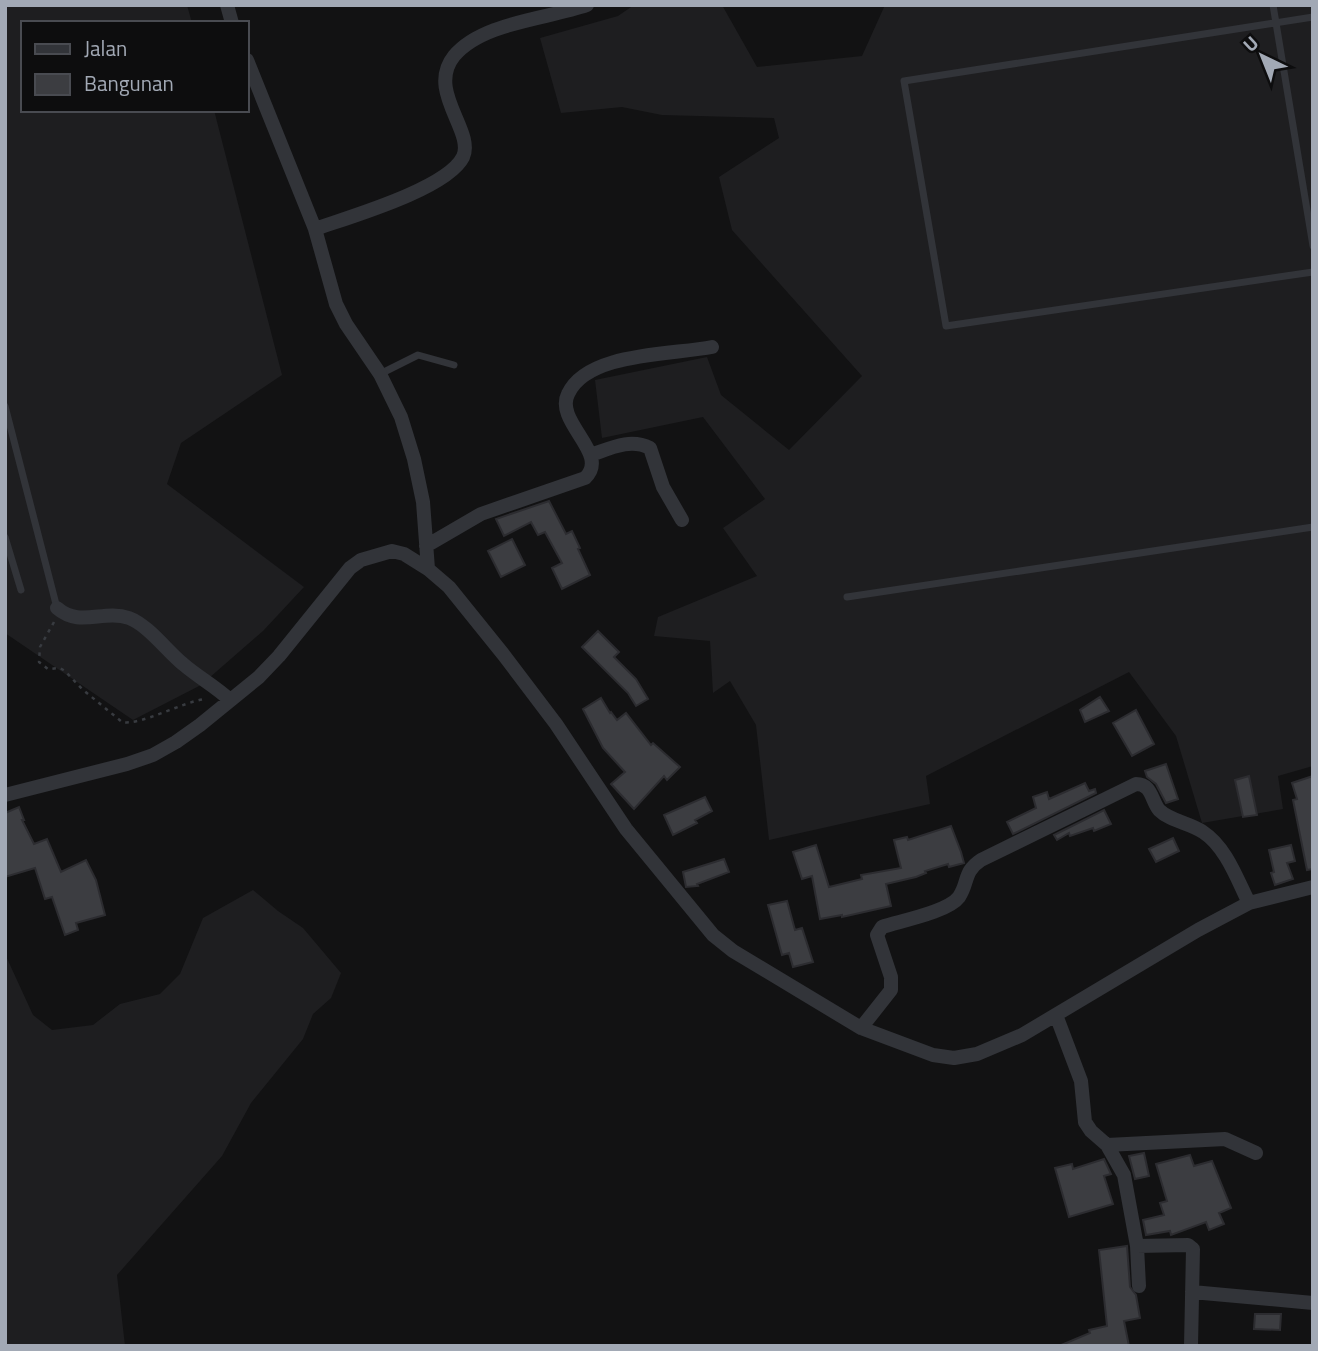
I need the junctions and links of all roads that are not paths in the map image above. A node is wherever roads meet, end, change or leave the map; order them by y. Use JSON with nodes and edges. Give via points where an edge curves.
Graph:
{"nodes":[{"id":1,"x":587,"y":5,"type":"edge"},
{"id":2,"x":1273,"y":5,"type":"edge"},
{"id":3,"x":1313,"y":16,"type":"edge"},
{"id":4,"x":1276,"y":22,"type":"junction"},
{"id":5,"x":248,"y":62,"type":"edge"},
{"id":6,"x":315,"y":229,"type":"junction"},
{"id":7,"x":1313,"y":246,"type":"edge"},
{"id":8,"x":1313,"y":272,"type":"edge"},
{"id":9,"x":712,"y":347,"type":"dead end"},
{"id":10,"x":454,"y":365,"type":"dead end"},
{"id":11,"x":380,"y":374,"type":"junction"},
{"id":12,"x":5,"y":406,"type":"edge"},
{"id":13,"x":16,"y":454,"type":"junction"},
{"id":14,"x":591,"y":455,"type":"junction"},
{"id":15,"x":5,"y":457,"type":"edge"},
{"id":16,"x":682,"y":520,"type":"dead end"},
{"id":17,"x":1313,"y":527,"type":"edge"},
{"id":18,"x":5,"y":537,"type":"edge"},
{"id":19,"x":426,"y":547,"type":"junction"},
{"id":20,"x":428,"y":569,"type":"junction"},
{"id":21,"x":21,"y":590,"type":"dead end"},
{"id":22,"x":847,"y":597,"type":"dead end"},
{"id":23,"x":57,"y":608,"type":"joint"},
{"id":24,"x":227,"y":703,"type":"junction"},
{"id":25,"x":5,"y":795,"type":"edge"},
{"id":26,"x":1313,"y":887,"type":"edge"},
{"id":27,"x":1250,"y":903,"type":"junction"},
{"id":28,"x":1056,"y":1015,"type":"junction"},
{"id":29,"x":861,"y":1028,"type":"junction"},
{"id":30,"x":1107,"y":1145,"type":"junction"},
{"id":31,"x":1256,"y":1153,"type":"dead end"},
{"id":32,"x":1137,"y":1246,"type":"junction"},
{"id":33,"x":1139,"y":1286,"type":"dead end"},
{"id":34,"x":1192,"y":1292,"type":"junction"},
{"id":35,"x":1313,"y":1303,"type":"edge"},
{"id":36,"x":1191,"y":1346,"type":"edge"}],
"edges":[{"from":1,"to":6,"type":"street","via":[[492,31],[459,51],[444,73],[444,83],[463,139],[462,159],[417,191]]},
{"from":2,"to":4,"type":"lane"},
{"from":3,"to":4,"type":"lane"},
{"from":4,"to":7,"type":"lane"},
{"from":4,"to":8,"type":"lane","via":[[904,81],[946,327]]},
{"from":5,"to":6,"type":"street"},
{"from":6,"to":11,"type":"street","via":[[337,304]]},
{"from":9,"to":14,"type":"street","via":[[602,365],[584,374],[566,402],[569,418]]},
{"from":10,"to":11,"type":"lane","via":[[418,355]]},
{"from":11,"to":19,"type":"street","via":[[401,417],[414,459]]},
{"from":12,"to":13,"type":"lane"},
{"from":13,"to":15,"type":"lane"},
{"from":13,"to":23,"type":"lane"},
{"from":14,"to":16,"type":"street","via":[[624,444],[650,448],[663,487]]},
{"from":14,"to":19,"type":"street","via":[[592,469],[585,478],[481,514]]},
{"from":17,"to":22,"type":"lane"},
{"from":18,"to":21,"type":"lane"},
{"from":19,"to":20,"type":"street"},
{"from":20,"to":24,"type":"street","via":[[392,551],[361,560],[349,568],[279,656]]},
{"from":20,"to":29,"type":"street","via":[[449,587],[503,654],[626,829],[713,935]]},
{"from":23,"to":24,"type":"street","via":[[75,619],[132,619],[215,686]]},
{"from":24,"to":25,"type":"street","via":[[153,755]]},
{"from":26,"to":27,"type":"street"},
{"from":27,"to":28,"type":"street"},
{"from":27,"to":29,"type":"street","via":[[1218,845],[1201,830],[1164,814],[1148,788],[1136,784],[970,867],[961,894],[948,906],[882,926],[877,935],[891,990]]},
{"from":28,"to":29,"type":"street","via":[[977,1054],[954,1058],[933,1055]]},
{"from":28,"to":30,"type":"street","via":[[1081,1081],[1085,1122]]},
{"from":30,"to":31,"type":"street","via":[[1225,1139]]},
{"from":30,"to":32,"type":"street","via":[[1124,1175]]},
{"from":32,"to":33,"type":"street"},
{"from":32,"to":34,"type":"street","via":[[1188,1245],[1193,1249]]},
{"from":34,"to":35,"type":"street"},
{"from":34,"to":36,"type":"street"}]}
